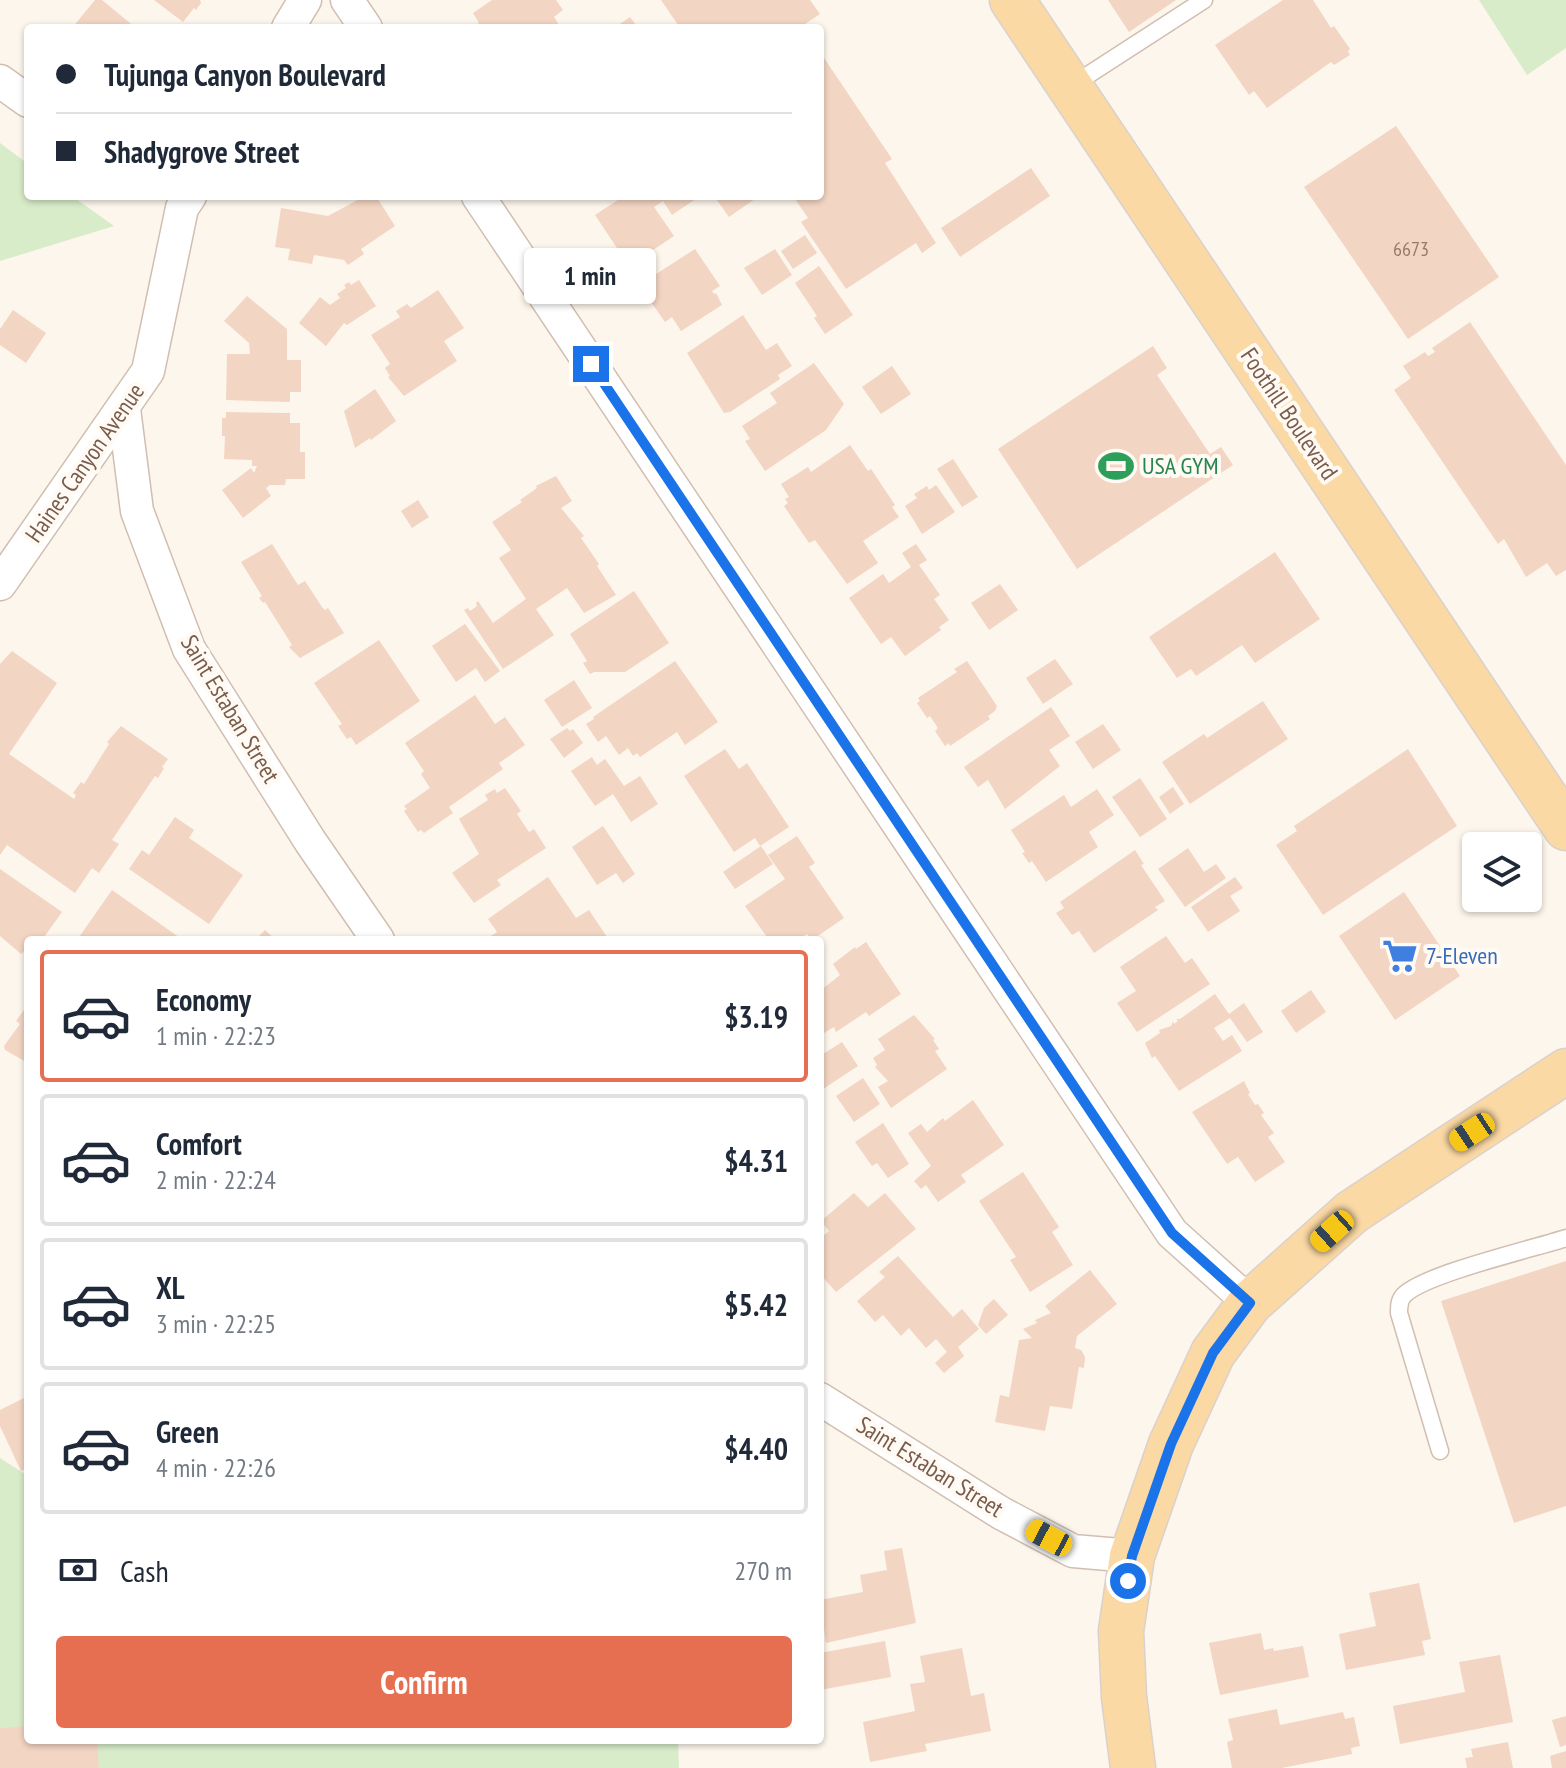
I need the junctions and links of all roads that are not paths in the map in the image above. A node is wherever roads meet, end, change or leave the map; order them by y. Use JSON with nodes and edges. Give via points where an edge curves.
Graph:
{"nodes":[{"id":1,"x":305,"y":0,"type":"edge"},
{"id":2,"x":347,"y":0,"type":"edge"},
{"id":3,"x":1012,"y":0,"type":"edge"},
{"id":4,"x":1204,"y":0,"type":"edge"},
{"id":5,"x":290,"y":24,"type":"edge"},
{"id":6,"x":363,"y":24,"type":"edge"},
{"id":7,"x":0,"y":81,"type":"edge"},
{"id":8,"x":1070,"y":87,"type":"junction"},
{"id":9,"x":24,"y":98,"type":"edge"},
{"id":10,"x":179,"y":200,"type":"edge"},
{"id":11,"x":481,"y":200,"type":"edge"},
{"id":12,"x":124,"y":409,"type":"junction"},
{"id":13,"x":0,"y":584,"type":"edge"},
{"id":14,"x":1566,"y":828,"type":"edge"},
{"id":15,"x":375,"y":936,"type":"edge"},
{"id":16,"x":1566,"y":1071,"type":"edge"},
{"id":17,"x":1566,"y":1238,"type":"edge"},
{"id":18,"x":1250,"y":1303,"type":"junction"},
{"id":19,"x":824,"y":1402,"type":"edge"},
{"id":20,"x":1440,"y":1451,"type":"dead end"},
{"id":21,"x":1132,"y":1556,"type":"junction"},
{"id":22,"x":1133,"y":1768,"type":"edge"}],
"edges":[{"from":1,"to":5,"type":"street"},
{"from":2,"to":6,"type":"street"},
{"from":3,"to":8,"type":"main road","name":"Foothill Boulevard"},
{"from":4,"to":8,"type":"lane"},
{"from":7,"to":9,"type":"street"},
{"from":8,"to":14,"type":"main road","name":"Foothill Boulevard"},
{"from":10,"to":12,"type":"street","name":"Haines Canyon Avenue","via":[[148,371]]},
{"from":11,"to":18,"type":"street","via":[[1172,1233]]},
{"from":12,"to":13,"type":"street","name":"Haines Canyon Avenue"},
{"from":12,"to":15,"type":"street","name":"Saint Estaban Street","via":[[137,511],[189,649]]},
{"from":16,"to":18,"type":"main road","via":[[1352,1212]]},
{"from":17,"to":20,"type":"lane","via":[[1427,1280],[1399,1302]]},
{"from":18,"to":21,"type":"main road","via":[[1213,1353],[1171,1444]]},
{"from":19,"to":21,"type":"street","name":"Saint Estaban Street","via":[[1001,1513],[1073,1551]]},
{"from":21,"to":22,"type":"main road","via":[[1121,1631]]}]}
